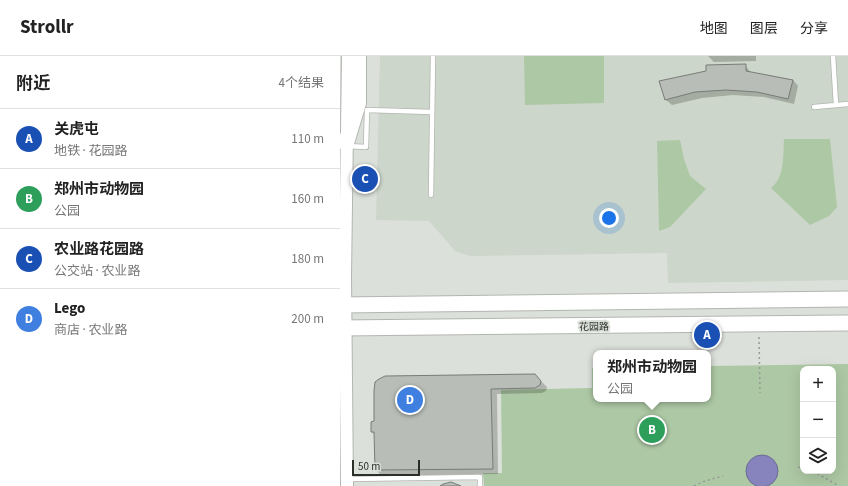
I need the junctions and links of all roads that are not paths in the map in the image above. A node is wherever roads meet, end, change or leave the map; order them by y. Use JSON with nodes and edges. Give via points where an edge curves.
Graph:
{"nodes":[{"id":1,"x":348,"y":56,"type":"edge"},
{"id":2,"x":358,"y":56,"type":"edge"},
{"id":3,"x":433,"y":56,"type":"edge"},
{"id":4,"x":833,"y":56,"type":"edge"},
{"id":5,"x":848,"y":104,"type":"edge"},
{"id":6,"x":836,"y":105,"type":"junction"},
{"id":7,"x":814,"y":107,"type":"dead end"},
{"id":8,"x":432,"y":112,"type":"junction"},
{"id":9,"x":346,"y":145,"type":"junction"},
{"id":10,"x":431,"y":195,"type":"dead end"},
{"id":11,"x":848,"y":299,"type":"edge"},
{"id":12,"x":343,"y":305,"type":"edge"},
{"id":13,"x":848,"y":323,"type":"edge"},
{"id":14,"x":343,"y":328,"type":"edge"},
{"id":15,"x":347,"y":482,"type":"edge"},
{"id":16,"x":480,"y":486,"type":"edge"}],
"edges":[{"from":1,"to":9,"type":"street"},
{"from":2,"to":9,"type":"highway","via":[[358,103]]},
{"from":3,"to":8,"type":"lane"},
{"from":4,"to":6,"type":"lane"},
{"from":5,"to":6,"type":"lane"},
{"from":6,"to":7,"type":"lane"},
{"from":8,"to":9,"type":"lane","via":[[367,110],[366,147]]},
{"from":8,"to":10,"type":"lane"},
{"from":9,"to":12,"type":"street"},
{"from":11,"to":12,"type":"main road"},
{"from":12,"to":14,"type":"street"},
{"from":13,"to":14,"type":"main road","name":"花园路"},
{"from":14,"to":15,"type":"street"},
{"from":15,"to":16,"type":"lane","via":[[480,477]]}]}
